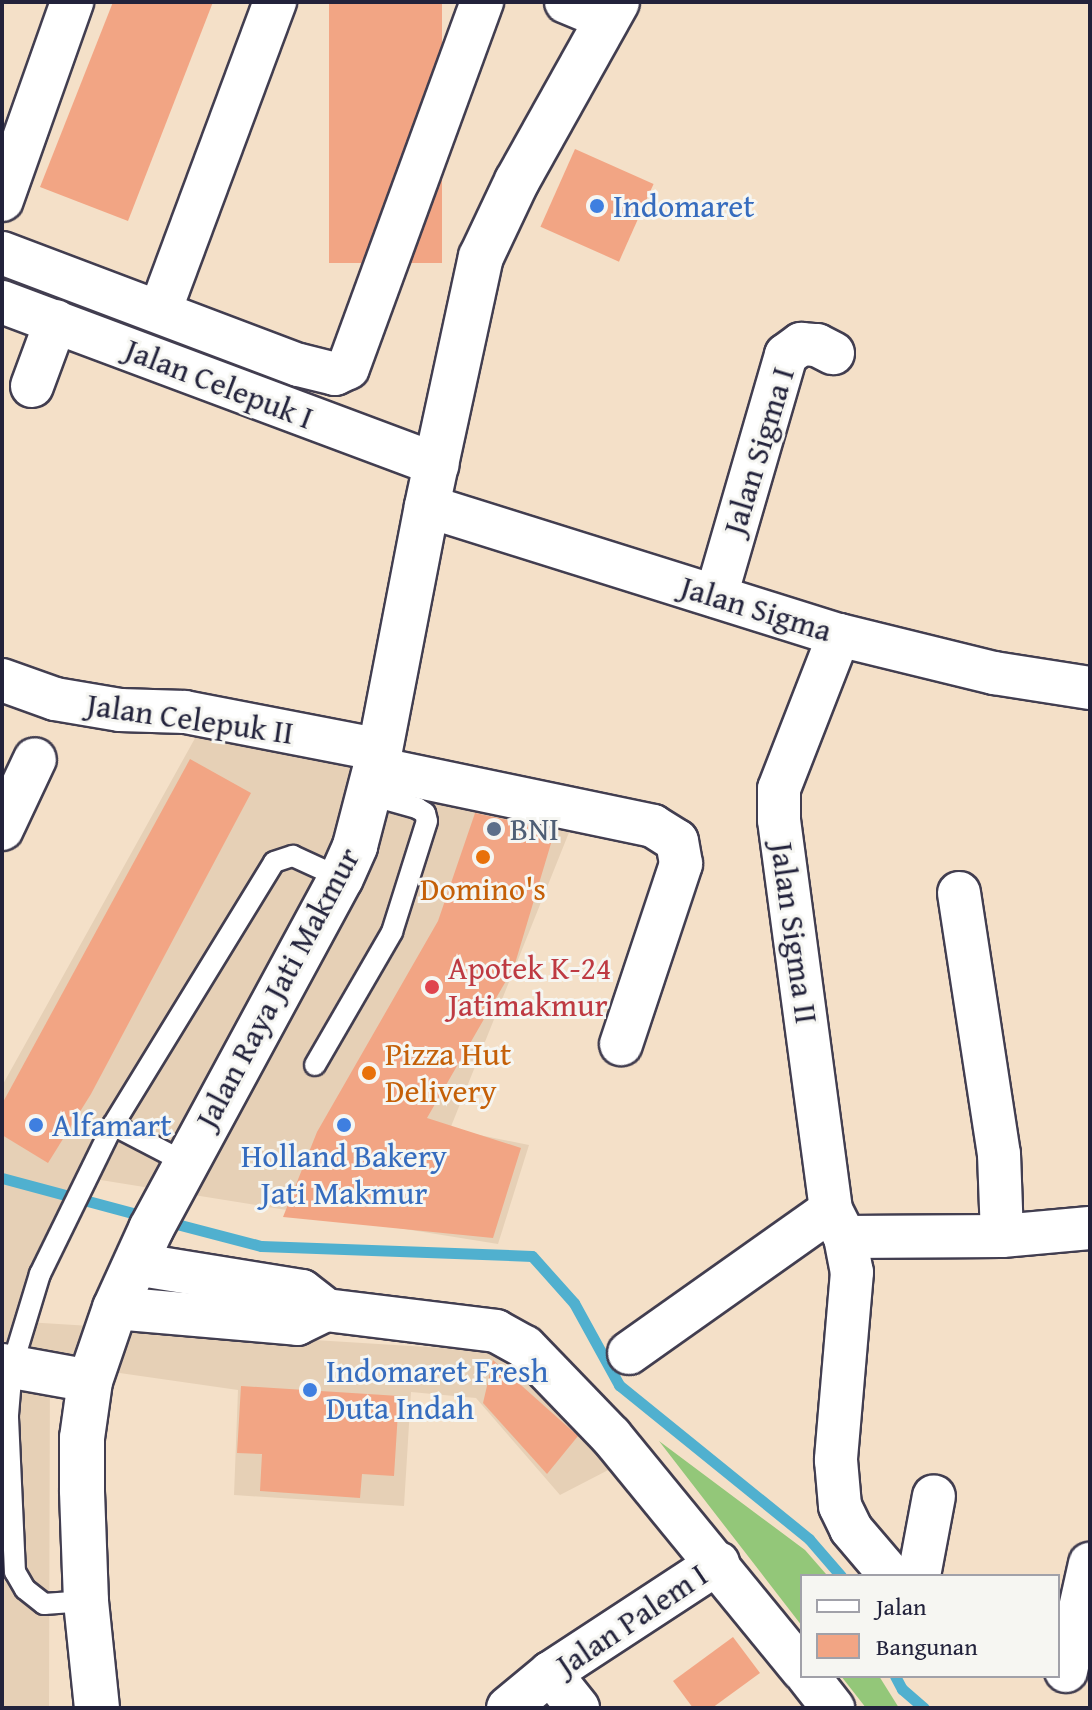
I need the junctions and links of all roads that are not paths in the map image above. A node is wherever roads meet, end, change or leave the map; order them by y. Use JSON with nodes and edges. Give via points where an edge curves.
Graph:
{"nodes":[{"id":1,"x":72,"y":2,"type":"edge"},
{"id":2,"x":275,"y":2,"type":"edge"},
{"id":3,"x":482,"y":2,"type":"edge"},
{"id":4,"x":566,"y":2,"type":"edge"},
{"id":5,"x":612,"y":10,"type":"edge"},
{"id":6,"x":2,"y":200,"type":"edge"},
{"id":7,"x":2,"y":253,"type":"edge"},
{"id":8,"x":2,"y":302,"type":"edge"},
{"id":9,"x":160,"y":311,"type":"junction"},
{"id":10,"x":56,"y":321,"type":"junction"},
{"id":11,"x":833,"y":353,"type":"dead end"},
{"id":12,"x":32,"y":386,"type":"dead end"},
{"id":13,"x":437,"y":465,"type":"junction"},
{"id":14,"x":427,"y":506,"type":"junction"},
{"id":15,"x":716,"y":596,"type":"junction"},
{"id":16,"x":839,"y":635,"type":"junction"},
{"id":17,"x":2,"y":680,"type":"edge"},
{"id":18,"x":1090,"y":688,"type":"edge"},
{"id":19,"x":35,"y":759,"type":"dead end"},
{"id":20,"x":375,"y":771,"type":"junction"},
{"id":21,"x":2,"y":829,"type":"edge"},
{"id":22,"x":341,"y":878,"type":"junction"},
{"id":23,"x":959,"y":893,"type":"dead end"},
{"id":24,"x":621,"y":1044,"type":"dead end"},
{"id":25,"x":315,"y":1065,"type":"dead end"},
{"id":26,"x":113,"y":1125,"type":"junction"},
{"id":27,"x":181,"y":1172,"type":"junction"},
{"id":28,"x":838,"y":1224,"type":"junction"},
{"id":29,"x":1090,"y":1228,"type":"edge"},
{"id":30,"x":1002,"y":1236,"type":"junction"},
{"id":31,"x":143,"y":1246,"type":"junction"},
{"id":32,"x":115,"y":1308,"type":"junction"},
{"id":33,"x":326,"y":1310,"type":"junction"},
{"id":34,"x":640,"y":1344,"type":"dead end"},
{"id":35,"x":7,"y":1366,"type":"edge"},
{"id":36,"x":90,"y":1381,"type":"junction"},
{"id":37,"x":934,"y":1496,"type":"dead end"},
{"id":38,"x":718,"y":1563,"type":"junction"},
{"id":39,"x":1090,"y":1564,"type":"edge"},
{"id":40,"x":889,"y":1574,"type":"edge"},
{"id":41,"x":919,"y":1574,"type":"edge"},
{"id":42,"x":86,"y":1601,"type":"junction"},
{"id":43,"x":800,"y":1666,"type":"edge"},
{"id":44,"x":1066,"y":1671,"type":"dead end"},
{"id":45,"x":550,"y":1673,"type":"junction"},
{"id":46,"x":810,"y":1678,"type":"edge"},
{"id":47,"x":97,"y":1708,"type":"edge"},
{"id":48,"x":508,"y":1708,"type":"edge"},
{"id":49,"x":578,"y":1708,"type":"edge"},
{"id":50,"x":833,"y":1708,"type":"edge"}],
"edges":[{"from":1,"to":6,"type":"street"},
{"from":2,"to":9,"type":"street"},
{"from":3,"to":9,"type":"street","via":[[348,368],[335,374],[299,365]]},
{"from":4,"to":5,"type":"street"},
{"from":5,"to":13,"type":"main road","name":"Jalan Raya Jati Makmur","via":[[481,257]]},
{"from":7,"to":9,"type":"street"},
{"from":8,"to":10,"type":"street","name":"Jalan Celepuk I"},
{"from":10,"to":12,"type":"street"},
{"from":10,"to":13,"type":"street","name":"Jalan Celepuk I"},
{"from":11,"to":15,"type":"street","name":"Jalan Sigma I","via":[[801,344],[786,355]]},
{"from":13,"to":14,"type":"main road","name":"Jalan Raya Jati Makmur"},
{"from":14,"to":15,"type":"street","name":"Jalan Sigma"},
{"from":14,"to":20,"type":"main road","name":"Jalan Raya Jati Makmur"},
{"from":15,"to":16,"type":"street","name":"Jalan Sigma"},
{"from":16,"to":18,"type":"street","name":"Jalan Sigma","via":[[994,673]]},
{"from":16,"to":28,"type":"street","name":"Jalan Sigma II","via":[[779,789],[779,820]]},
{"from":17,"to":20,"type":"street","name":"Jalan Celepuk II","via":[[55,699],[120,710],[185,712]]},
{"from":19,"to":21,"type":"street"},
{"from":20,"to":22,"type":"main road","name":"Jalan Raya Jati Makmur"},
{"from":20,"to":24,"type":"street","name":"Jalan Celepuk II","via":[[653,826],[677,841],[681,864]]},
{"from":20,"to":25,"type":"lane","via":[[425,813],[427,821],[392,932]]},
{"from":22,"to":26,"type":"lane","via":[[293,856],[274,862]]},
{"from":22,"to":27,"type":"main road","name":"Jalan Raya Jati Makmur"},
{"from":23,"to":30,"type":"street","via":[[999,1154]]},
{"from":26,"to":27,"type":"lane"},
{"from":26,"to":35,"type":"lane","via":[[40,1274]]},
{"from":27,"to":31,"type":"main road","name":"Jalan Raya Jati Makmur"},
{"from":28,"to":30,"type":"street"},
{"from":28,"to":34,"type":"street"},
{"from":28,"to":40,"type":"street","name":"Jalan Sigma II","via":[[852,1272],[836,1460],[840,1506],[851,1529]]},
{"from":29,"to":30,"type":"street"},
{"from":31,"to":32,"type":"main road","name":"Jalan Raya Jati Makmur"},
{"from":31,"to":33,"type":"street","via":[[302,1291]]},
{"from":32,"to":33,"type":"street","via":[[297,1324]]},
{"from":32,"to":36,"type":"main road","name":"Jalan Raya Jati Makmur"},
{"from":33,"to":38,"type":"street","via":[[496,1331],[525,1347],[611,1436]]},
{"from":35,"to":36,"type":"street"},
{"from":35,"to":42,"type":"lane","via":[[15,1572],[25,1589],[44,1604]]},
{"from":36,"to":42,"type":"main road","name":"Jalan Raya Jati Makmur","via":[[82,1438]]},
{"from":37,"to":41,"type":"street"},
{"from":38,"to":43,"type":"street"},
{"from":38,"to":45,"type":"street","name":"Jalan Palem I"},
{"from":39,"to":44,"type":"street"},
{"from":42,"to":47,"type":"main road","name":"Jalan Raya Jati Makmur"},
{"from":45,"to":48,"type":"street","name":"Jalan Palem I"},
{"from":45,"to":49,"type":"street"},
{"from":46,"to":50,"type":"street"}]}
